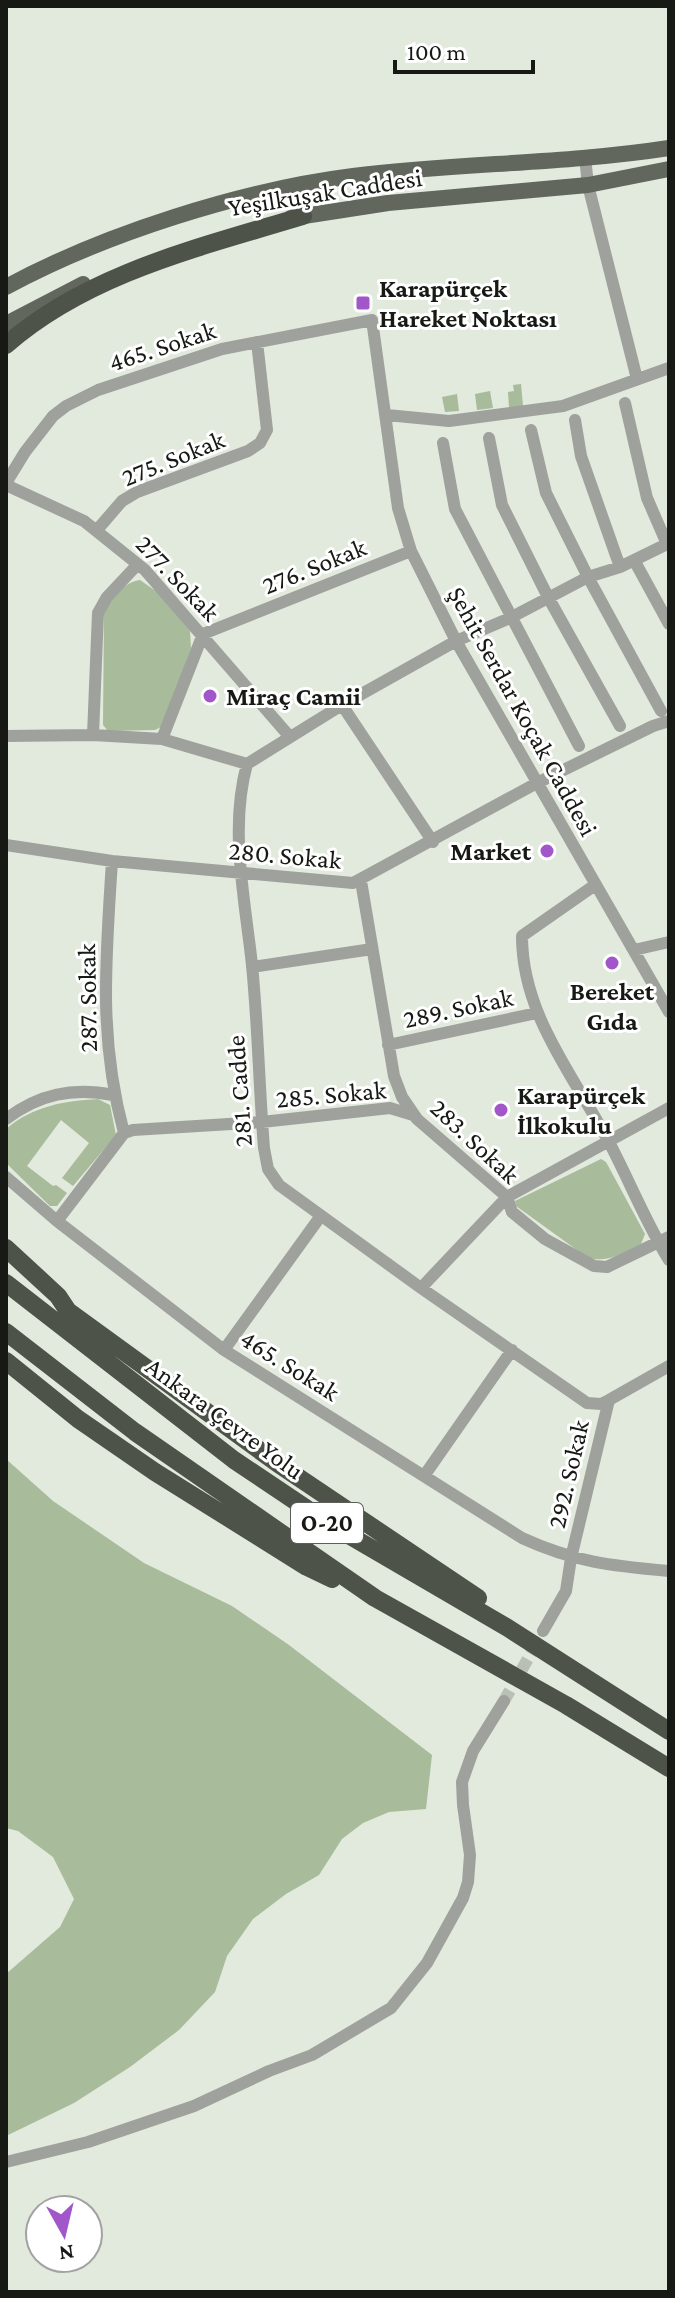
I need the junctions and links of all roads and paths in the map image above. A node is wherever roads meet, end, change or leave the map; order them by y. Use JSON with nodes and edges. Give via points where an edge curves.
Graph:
{"nodes":[{"id":1,"x":669,"y":148,"type":"edge"},
{"id":2,"x":585,"y":157,"type":"junction"},
{"id":3,"x":669,"y":169,"type":"edge"},
{"id":4,"x":588,"y":185,"type":"junction"},
{"id":5,"x":303,"y":216,"type":"junction"},
{"id":6,"x":6,"y":287,"type":"edge"},
{"id":7,"x":372,"y":320,"type":"joint"},
{"id":8,"x":6,"y":324,"type":"edge"},
{"id":9,"x":257,"y":342,"type":"junction"},
{"id":10,"x":6,"y":345,"type":"edge"},
{"id":11,"x":669,"y":368,"type":"edge"},
{"id":12,"x":637,"y":379,"type":"junction"},
{"id":13,"x":625,"y":403,"type":"dead end"},
{"id":14,"x":387,"y":415,"type":"junction"},
{"id":15,"x":575,"y":420,"type":"dead end"},
{"id":16,"x":531,"y":430,"type":"dead end"},
{"id":17,"x":489,"y":438,"type":"dead end"},
{"id":18,"x":443,"y":443,"type":"dead end"},
{"id":19,"x":6,"y":484,"type":"edge"},
{"id":20,"x":97,"y":530,"type":"junction"},
{"id":21,"x":411,"y":551,"type":"junction"},
{"id":22,"x":634,"y":560,"type":"junction"},
{"id":23,"x":138,"y":564,"type":"junction"},
{"id":24,"x":620,"y":567,"type":"junction"},
{"id":25,"x":588,"y":577,"type":"junction"},
{"id":26,"x":548,"y":597,"type":"junction"},
{"id":27,"x":510,"y":618,"type":"junction"},
{"id":28,"x":669,"y":624,"type":"edge"},
{"id":29,"x":203,"y":634,"type":"junction"},
{"id":30,"x":456,"y":641,"type":"junction"},
{"id":31,"x":342,"y":705,"type":"junction"},
{"id":32,"x":665,"y":716,"type":"edge"},
{"id":33,"x":620,"y":726,"type":"dead end"},
{"id":34,"x":93,"y":735,"type":"junction"},
{"id":35,"x":6,"y":736,"type":"edge"},
{"id":36,"x":290,"y":737,"type":"junction"},
{"id":37,"x":162,"y":739,"type":"junction"},
{"id":38,"x":579,"y":746,"type":"dead end"},
{"id":39,"x":247,"y":764,"type":"junction"},
{"id":40,"x":537,"y":783,"type":"junction"},
{"id":41,"x":433,"y":842,"type":"junction"},
{"id":42,"x":6,"y":845,"type":"edge"},
{"id":43,"x":112,"y":861,"type":"junction"},
{"id":44,"x":241,"y":874,"type":"junction"},
{"id":45,"x":361,"y":881,"type":"junction"},
{"id":46,"x":595,"y":885,"type":"junction"},
{"id":47,"x":669,"y":942,"type":"edge"},
{"id":48,"x":372,"y":949,"type":"junction"},
{"id":49,"x":634,"y":950,"type":"junction"},
{"id":50,"x":252,"y":967,"type":"junction"},
{"id":51,"x":669,"y":1012,"type":"edge"},
{"id":52,"x":537,"y":1013,"type":"junction"},
{"id":53,"x":388,"y":1045,"type":"junction"},
{"id":54,"x":396,"y":1085,"type":"junction"},
{"id":55,"x":113,"y":1095,"type":"junction"},
{"id":56,"x":390,"y":1108,"type":"junction"},
{"id":57,"x":669,"y":1108,"type":"edge"},
{"id":58,"x":413,"y":1115,"type":"junction"},
{"id":59,"x":6,"y":1119,"type":"edge"},
{"id":60,"x":262,"y":1122,"type":"junction"},
{"id":61,"x":124,"y":1133,"type":"junction"},
{"id":62,"x":609,"y":1142,"type":"junction"},
{"id":63,"x":6,"y":1177,"type":"edge"},
{"id":64,"x":507,"y":1197,"type":"junction"},
{"id":65,"x":320,"y":1217,"type":"junction"},
{"id":66,"x":57,"y":1221,"type":"junction"},
{"id":67,"x":664,"y":1240,"type":"edge"},
{"id":68,"x":6,"y":1248,"type":"edge"},
{"id":69,"x":6,"y":1259,"type":"edge"},
{"id":70,"x":669,"y":1260,"type":"edge"},
{"id":71,"x":6,"y":1283,"type":"edge"},
{"id":72,"x":421,"y":1288,"type":"junction"},
{"id":73,"x":68,"y":1311,"type":"junction"},
{"id":74,"x":6,"y":1332,"type":"edge"},
{"id":75,"x":224,"y":1350,"type":"junction"},
{"id":76,"x":512,"y":1350,"type":"junction"},
{"id":77,"x":6,"y":1361,"type":"edge"},
{"id":78,"x":669,"y":1366,"type":"edge"},
{"id":79,"x":609,"y":1400,"type":"junction"},
{"id":80,"x":424,"y":1476,"type":"junction"},
{"id":81,"x":571,"y":1558,"type":"junction"},
{"id":82,"x":669,"y":1571,"type":"edge"},
{"id":83,"x":375,"y":1598,"type":"junction"},
{"id":84,"x":508,"y":1628,"type":"junction"},
{"id":85,"x":543,"y":1631,"type":"tunnel mouth"},
{"id":86,"x":504,"y":1701,"type":"tunnel mouth"},
{"id":87,"x":669,"y":1731,"type":"edge"},
{"id":88,"x":669,"y":1768,"type":"edge"},
{"id":89,"x":6,"y":2162,"type":"edge"}],
"edges":[{"from":1,"to":2,"type":"main road"},
{"from":2,"to":4,"type":"street"},
{"from":2,"to":6,"type":"main road","via":[[364,174],[271,191],[169,219],[46,265]]},
{"from":3,"to":4,"type":"main road","name":"Yeşilkuşak Caddesi"},
{"from":4,"to":5,"type":"main road","name":"Yeşilkuşak Caddesi"},
{"from":4,"to":12,"type":"street"},
{"from":5,"to":8,"type":"main road","name":"Yeşilkuşak Caddesi","via":[[167,250],[94,279]]},
{"from":5,"to":10,"type":"highway","via":[[107,282]]},
{"from":7,"to":9,"type":"street","name":"465. Sokak"},
{"from":7,"to":14,"type":"street","name":"Şehit Serdar Koçak Caddesi"},
{"from":9,"to":19,"type":"street","name":"465. Sokak","via":[[201,355],[66,406],[43,426]]},
{"from":9,"to":20,"type":"street","name":"275. Sokak","via":[[267,430],[256,448],[137,492]]},
{"from":11,"to":12,"type":"street"},
{"from":12,"to":14,"type":"street","via":[[539,410],[449,421]]},
{"from":13,"to":22,"type":"street","via":[[647,498],[667,544]]},
{"from":14,"to":21,"type":"street","name":"Şehit Serdar Koçak Caddesi","via":[[398,508]]},
{"from":15,"to":24,"type":"street","via":[[581,456]]},
{"from":16,"to":25,"type":"street","via":[[546,493]]},
{"from":17,"to":26,"type":"street","via":[[502,505]]},
{"from":18,"to":27,"type":"street","via":[[455,509]]},
{"from":19,"to":20,"type":"street","name":"277. Sokak"},
{"from":20,"to":23,"type":"street","name":"277. Sokak"},
{"from":21,"to":29,"type":"street","name":"276. Sokak"},
{"from":21,"to":30,"type":"street","name":"Şehit Serdar Koçak Caddesi"},
{"from":22,"to":24,"type":"street"},
{"from":22,"to":28,"type":"street"},
{"from":23,"to":29,"type":"street","name":"277. Sokak"},
{"from":23,"to":34,"type":"street","via":[[98,613]]},
{"from":24,"to":25,"type":"street"},
{"from":25,"to":26,"type":"street"},
{"from":25,"to":32,"type":"street"},
{"from":26,"to":27,"type":"street"},
{"from":26,"to":33,"type":"street"},
{"from":27,"to":30,"type":"street"},
{"from":27,"to":38,"type":"street"},
{"from":29,"to":36,"type":"street","name":"277. Sokak"},
{"from":29,"to":37,"type":"street"},
{"from":30,"to":31,"type":"street"},
{"from":30,"to":40,"type":"street","name":"Şehit Serdar Koçak Caddesi"},
{"from":31,"to":36,"type":"street"},
{"from":31,"to":41,"type":"street"},
{"from":32,"to":40,"type":"street","name":"280. Sokak"},
{"from":34,"to":35,"type":"street"},
{"from":34,"to":37,"type":"street"},
{"from":36,"to":39,"type":"street"},
{"from":37,"to":39,"type":"street"},
{"from":39,"to":44,"type":"street","name":"281. Cadde","via":[[239,824]]},
{"from":40,"to":41,"type":"street","name":"280. Sokak"},
{"from":40,"to":46,"type":"street","name":"Şehit Serdar Koçak Caddesi"},
{"from":41,"to":45,"type":"street","name":"280. Sokak"},
{"from":42,"to":43,"type":"street","name":"280. Sokak"},
{"from":43,"to":44,"type":"street","name":"280. Sokak"},
{"from":43,"to":55,"type":"street","name":"287. Sokak","via":[[104,1005]]},
{"from":44,"to":45,"type":"street","name":"280. Sokak"},
{"from":44,"to":50,"type":"street","name":"281. Cadde"},
{"from":45,"to":48,"type":"street","name":"283. Sokak"},
{"from":46,"to":49,"type":"street","name":"Şehit Serdar Koçak Caddesi"},
{"from":46,"to":52,"type":"street","via":[[522,936]]},
{"from":47,"to":49,"type":"street"},
{"from":48,"to":50,"type":"street"},
{"from":48,"to":53,"type":"street","name":"283. Sokak"},
{"from":49,"to":51,"type":"street","name":"Şehit Serdar Koçak Caddesi"},
{"from":50,"to":60,"type":"street","name":"281. Cadde"},
{"from":52,"to":53,"type":"street","name":"289. Sokak"},
{"from":52,"to":62,"type":"street"},
{"from":53,"to":54,"type":"street","name":"283. Sokak"},
{"from":54,"to":56,"type":"street"},
{"from":54,"to":58,"type":"street","name":"283. Sokak"},
{"from":55,"to":59,"type":"street","via":[[62,1092]]},
{"from":55,"to":61,"type":"street","name":"287. Sokak"},
{"from":56,"to":58,"type":"street","name":"285. Sokak"},
{"from":56,"to":60,"type":"street","name":"285. Sokak"},
{"from":57,"to":62,"type":"street"},
{"from":58,"to":64,"type":"street","name":"283. Sokak"},
{"from":60,"to":61,"type":"street","name":"285. Sokak"},
{"from":60,"to":65,"type":"street","name":"281. Cadde","via":[[273,1178]]},
{"from":61,"to":66,"type":"street"},
{"from":62,"to":64,"type":"street"},
{"from":62,"to":67,"type":"street"},
{"from":63,"to":66,"type":"street","name":"465. Sokak"},
{"from":64,"to":67,"type":"street","name":"283. Sokak","via":[[512,1212],[545,1239],[594,1266],[607,1267]]},
{"from":64,"to":72,"type":"street"},
{"from":65,"to":72,"type":"street","name":"281. Cadde"},
{"from":65,"to":75,"type":"street"},
{"from":66,"to":75,"type":"street","name":"465. Sokak"},
{"from":67,"to":70,"type":"street"},
{"from":68,"to":73,"type":"highway"},
{"from":69,"to":73,"type":"highway"},
{"from":71,"to":84,"type":"highway","name":"Ankara Çevre Yolu","number":"O-20","via":[[234,1460],[328,1523]]},
{"from":72,"to":76,"type":"street","name":"281. Cadde"},
{"from":73,"to":84,"type":"highway","via":[[277,1463],[478,1598]]},
{"from":74,"to":83,"type":"highway","number":"O-20","via":[[135,1432]]},
{"from":75,"to":80,"type":"street","name":"465. Sokak"},
{"from":76,"to":79,"type":"street","name":"281. Cadde","via":[[587,1403]]},
{"from":76,"to":80,"type":"street"},
{"from":77,"to":83,"type":"highway","via":[[78,1419],[216,1511],[307,1567]]},
{"from":78,"to":79,"type":"street"},
{"from":79,"to":81,"type":"street","name":"292. Sokak"},
{"from":80,"to":81,"type":"street","name":"465. Sokak","via":[[522,1538]]},
{"from":81,"to":82,"type":"street","name":"465. Sokak"},
{"from":81,"to":85,"type":"street","name":"292. Sokak","via":[[566,1591]]},
{"from":83,"to":88,"type":"highway","number":"O-20"},
{"from":84,"to":87,"type":"highway","name":"Ankara Çevre Yolu","number":"O-20"},
{"from":86,"to":89,"type":"street","via":[[473,1751],[462,1782],[470,1855],[466,1890],[433,1954],[391,2008],[312,2055],[194,2106],[88,2142]]}]}
